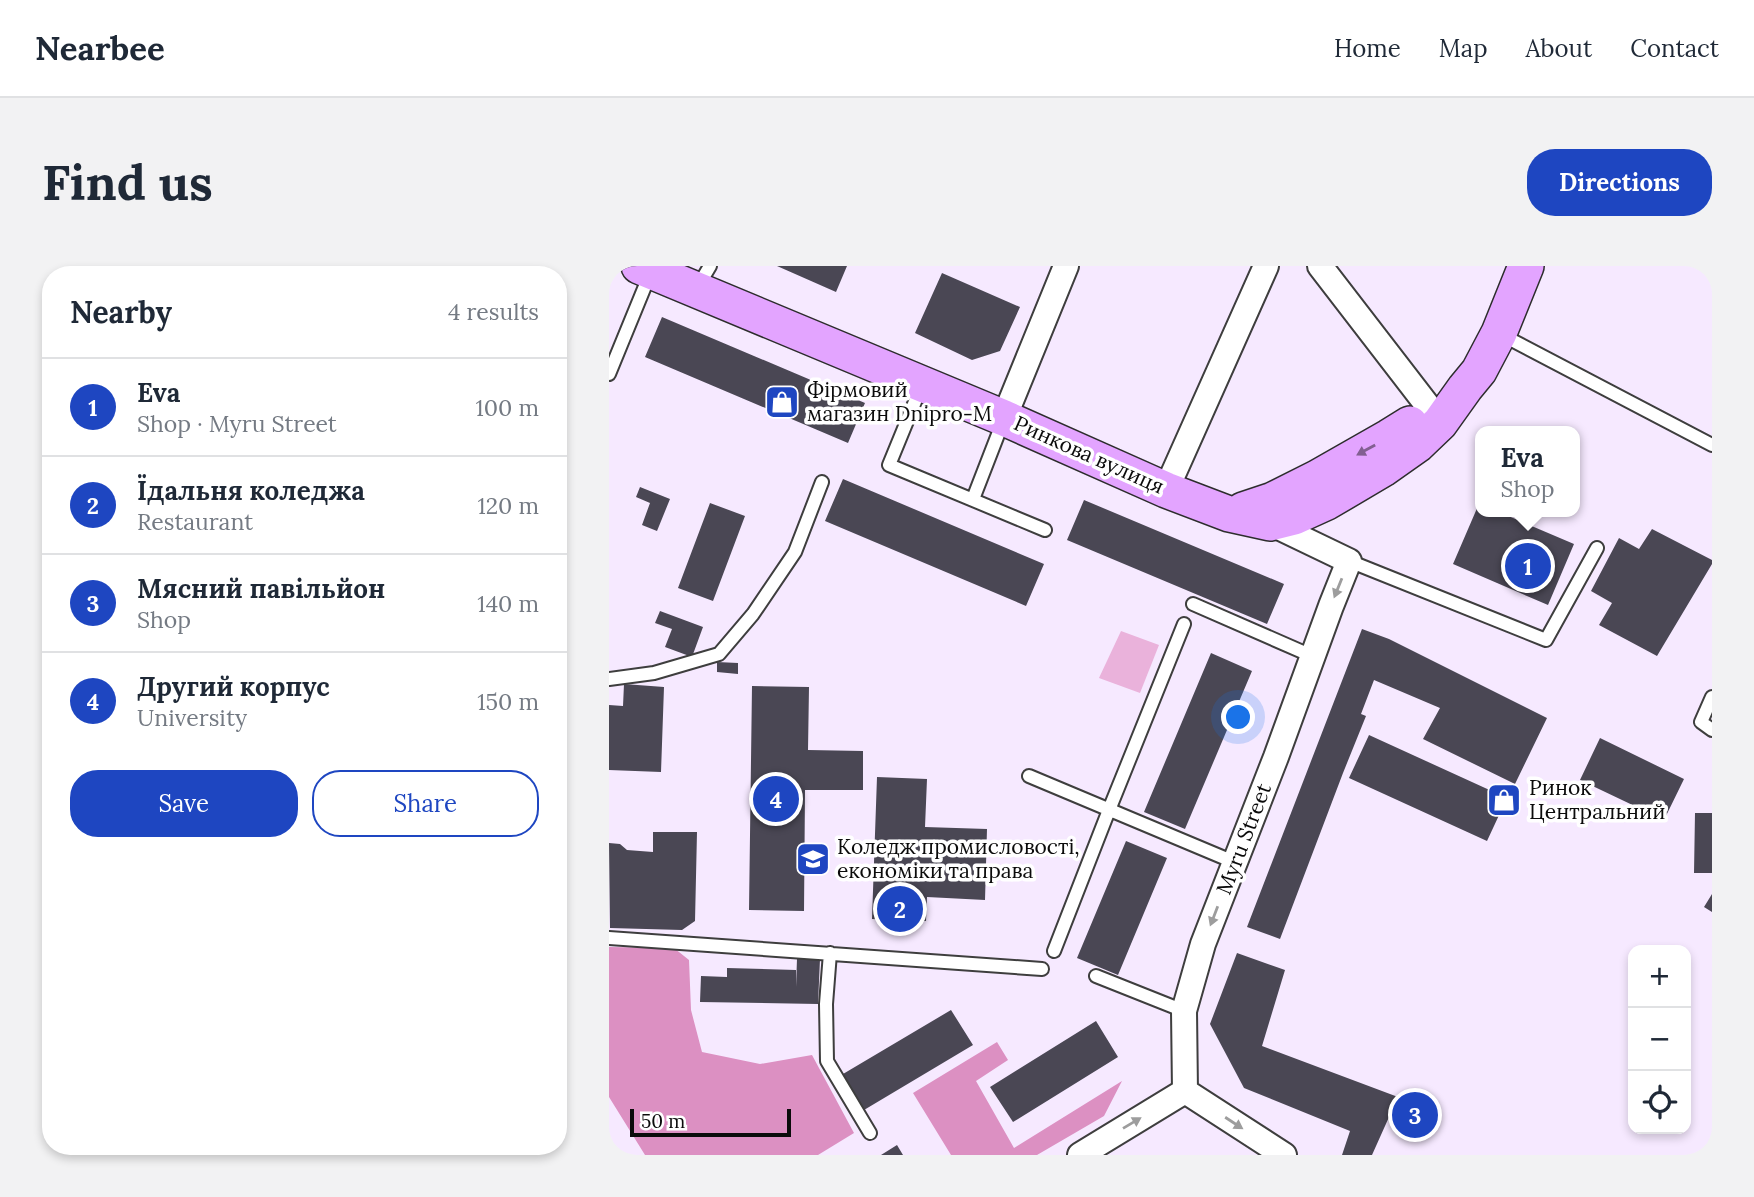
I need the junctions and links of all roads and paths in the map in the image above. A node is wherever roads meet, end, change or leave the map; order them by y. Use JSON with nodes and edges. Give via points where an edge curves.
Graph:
{"nodes":[{"id":1,"x":1066,"y":266,"type":"edge"},
{"id":2,"x":1266,"y":266,"type":"edge"},
{"id":3,"x":1320,"y":266,"type":"edge"},
{"id":4,"x":1526,"y":266,"type":"edge"},
{"id":5,"x":645,"y":269,"type":"edge"},
{"id":6,"x":703,"y":277,"type":"edge"},
{"id":7,"x":1499,"y":333,"type":"junction"},
{"id":8,"x":609,"y":374,"type":"edge"},
{"id":9,"x":922,"y":384,"type":"junction"},
{"id":10,"x":1465,"y":387,"type":"junction"},
{"id":11,"x":1431,"y":410,"type":"junction"},
{"id":12,"x":1004,"y":418,"type":"junction"},
{"id":13,"x":1712,"y":445,"type":"edge"},
{"id":14,"x":821,"y":482,"type":"dead end"},
{"id":15,"x":1166,"y":490,"type":"junction"},
{"id":16,"x":973,"y":499,"type":"junction"},
{"id":17,"x":1229,"y":514,"type":"junction"},
{"id":18,"x":1270,"y":523,"type":"junction"},
{"id":19,"x":1045,"y":530,"type":"dead end"},
{"id":20,"x":1597,"y":548,"type":"dead end"},
{"id":21,"x":1349,"y":561,"type":"junction"},
{"id":22,"x":1193,"y":604,"type":"dead end"},
{"id":23,"x":1184,"y":624,"type":"dead end"},
{"id":24,"x":1313,"y":656,"type":"junction"},
{"id":25,"x":609,"y":680,"type":"edge"},
{"id":26,"x":1712,"y":697,"type":"edge"},
{"id":27,"x":1712,"y":730,"type":"edge"},
{"id":28,"x":1029,"y":776,"type":"dead end"},
{"id":29,"x":1109,"y":810,"type":"junction"},
{"id":30,"x":1234,"y":862,"type":"junction"},
{"id":31,"x":609,"y":938,"type":"edge"},
{"id":32,"x":1055,"y":951,"type":"dead end"},
{"id":33,"x":829,"y":953,"type":"junction"},
{"id":34,"x":1042,"y":969,"type":"dead end"},
{"id":35,"x":1096,"y":976,"type":"dead end"},
{"id":36,"x":1184,"y":1011,"type":"junction"},
{"id":37,"x":1185,"y":1091,"type":"junction"},
{"id":38,"x":870,"y":1133,"type":"dead end"},
{"id":39,"x":1080,"y":1155,"type":"edge"},
{"id":40,"x":1284,"y":1155,"type":"edge"}],
"edges":[{"from":1,"to":12,"type":"street"},
{"from":2,"to":15,"type":"street"},
{"from":3,"to":11,"type":"street"},
{"from":4,"to":7,"type":"main road"},
{"from":5,"to":6,"type":"main road","name":"Ринкова вулиця"},
{"from":5,"to":8,"type":"lane"},
{"from":6,"to":9,"type":"main road","name":"Ринкова вулиця"},
{"from":7,"to":10,"type":"main road"},
{"from":7,"to":13,"type":"lane"},
{"from":9,"to":12,"type":"main road","name":"Ринкова вулиця"},
{"from":9,"to":16,"type":"lane","via":[[890,465]]},
{"from":10,"to":11,"type":"main road"},
{"from":10,"to":18,"type":"main road","via":[[1440,423],[1395,461],[1327,502]]},
{"from":11,"to":17,"type":"main road","one_way":true,"via":[[1389,438],[1273,500]]},
{"from":12,"to":15,"type":"main road","name":"Ринкова вулиця"},
{"from":12,"to":16,"type":"lane"},
{"from":14,"to":25,"type":"lane","via":[[795,552],[719,654],[654,673]]},
{"from":15,"to":17,"type":"main road","name":"Ринкова вулиця"},
{"from":16,"to":19,"type":"lane"},
{"from":17,"to":18,"type":"main road","name":"Ринкова вулиця"},
{"from":18,"to":21,"type":"street"},
{"from":20,"to":21,"type":"lane","via":[[1546,640]]},
{"from":21,"to":24,"type":"street","name":"Myru Street","one_way":true},
{"from":22,"to":24,"type":"lane"},
{"from":23,"to":29,"type":"lane"},
{"from":24,"to":30,"type":"street","name":"Myru Street"},
{"from":26,"to":27,"type":"lane","via":[[1700,722]]},
{"from":28,"to":29,"type":"lane"},
{"from":29,"to":30,"type":"lane"},
{"from":29,"to":32,"type":"lane"},
{"from":30,"to":36,"type":"street","name":"Myru Street","one_way":true},
{"from":31,"to":33,"type":"lane"},
{"from":33,"to":34,"type":"lane"},
{"from":33,"to":38,"type":"lane","via":[[827,1061]]},
{"from":35,"to":36,"type":"lane"},
{"from":36,"to":37,"type":"street","name":"Myru Street"},
{"from":39,"to":37,"type":"street","one_way":true},
{"from":37,"to":40,"type":"street","one_way":true}]}
